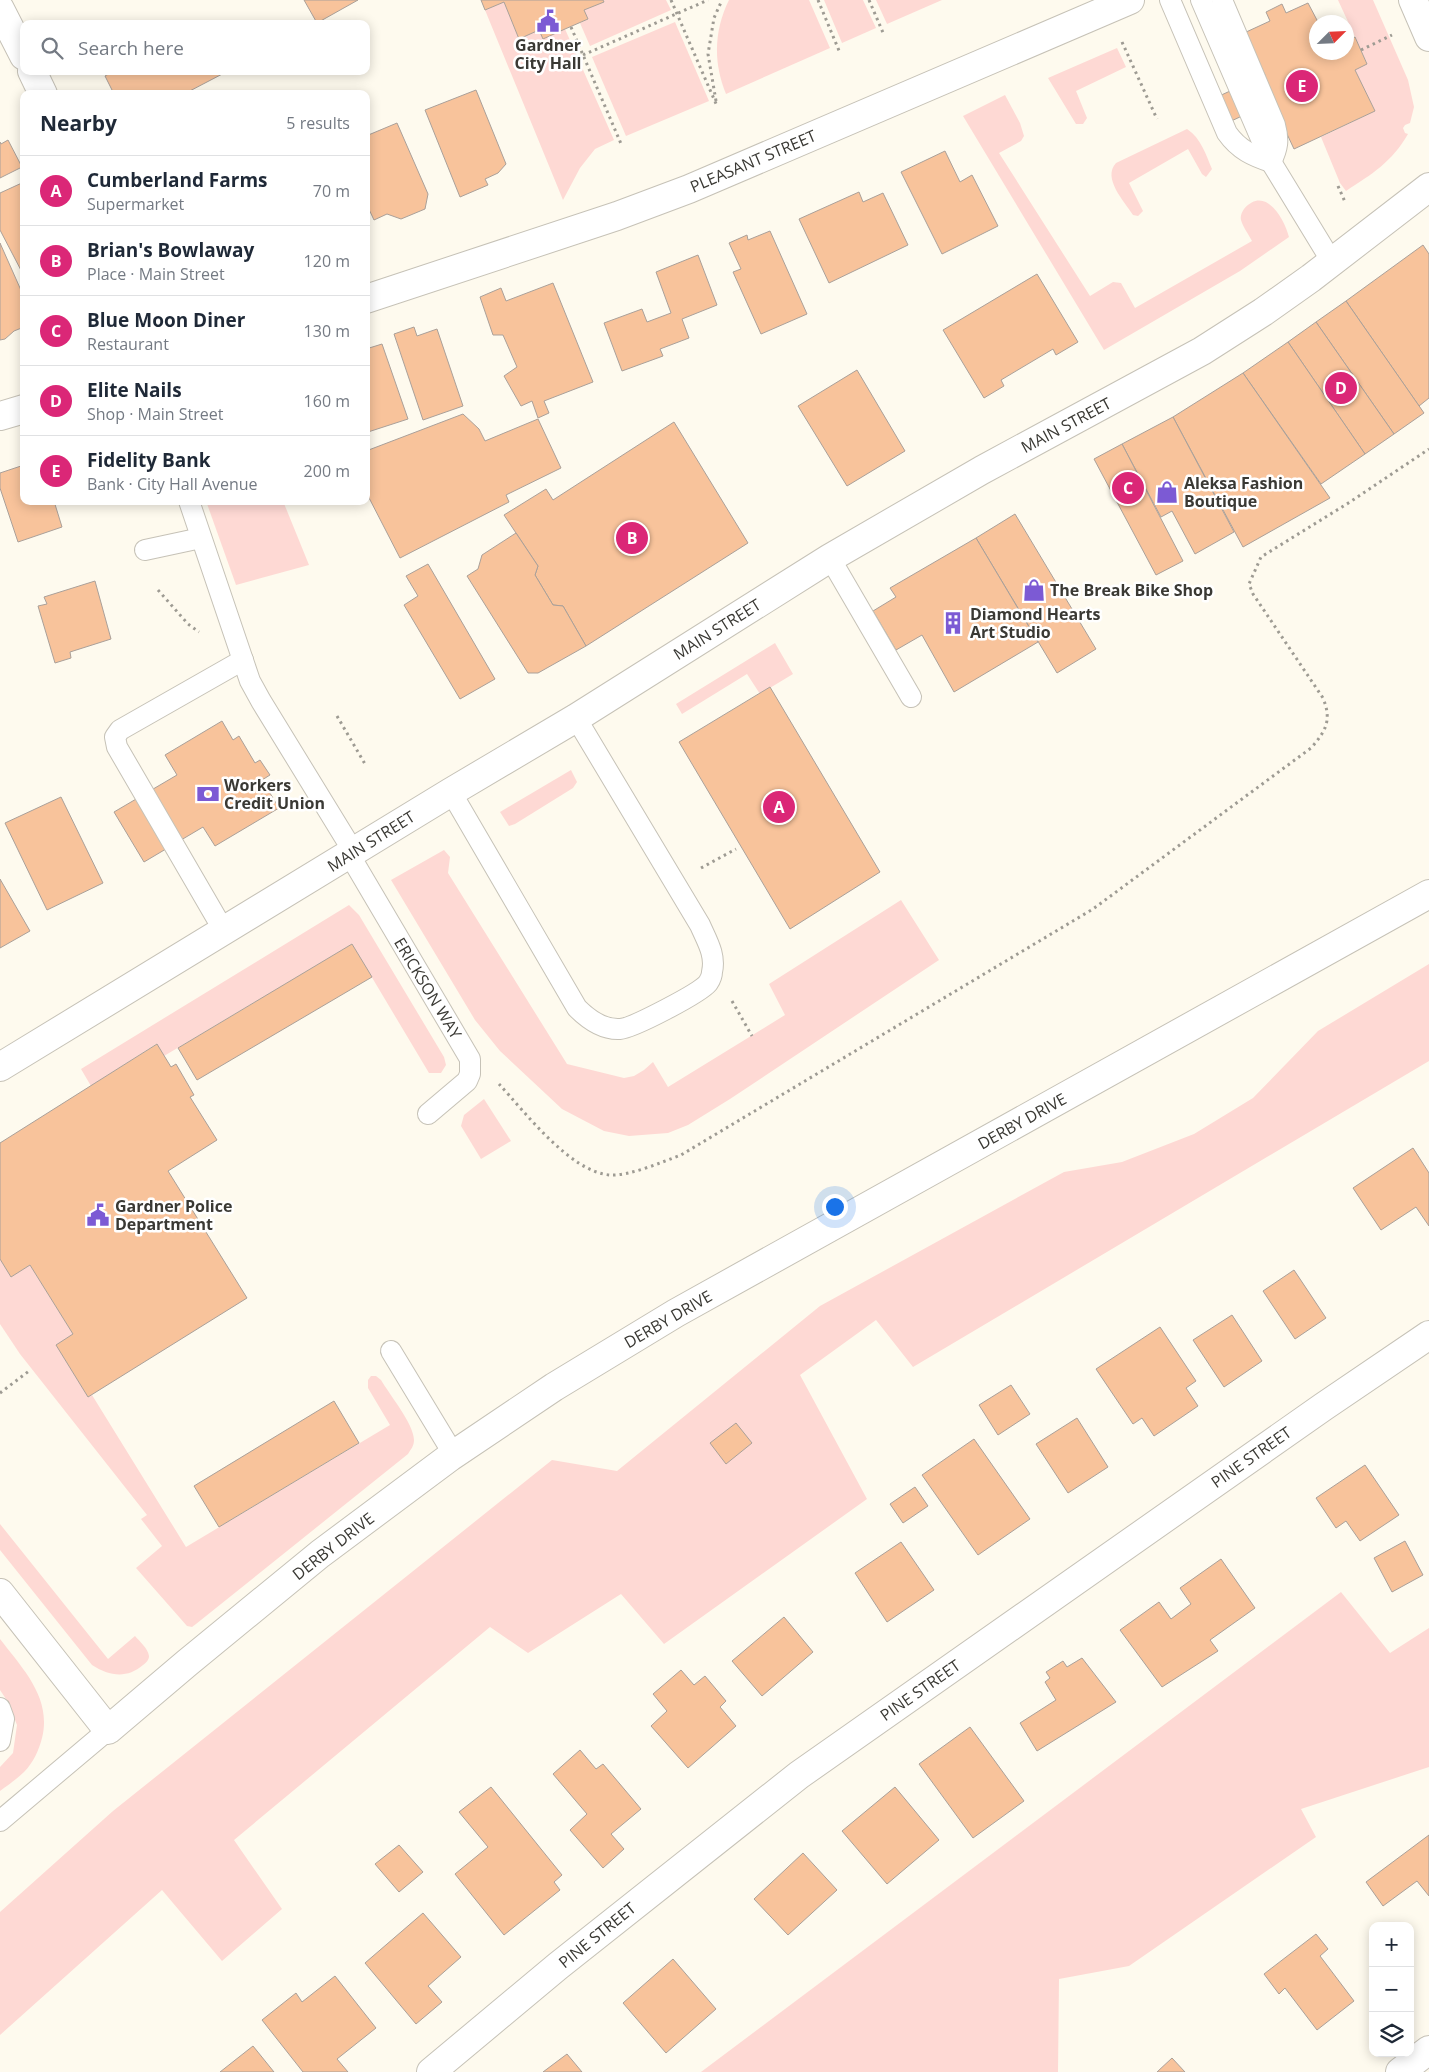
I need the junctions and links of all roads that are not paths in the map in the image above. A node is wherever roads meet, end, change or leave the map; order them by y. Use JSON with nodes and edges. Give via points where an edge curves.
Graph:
{"nodes":[{"id":1,"x":1130,"y":0,"type":"edge"},
{"id":2,"x":1170,"y":0,"type":"edge"},
{"id":3,"x":1201,"y":0,"type":"edge"},
{"id":4,"x":1222,"y":0,"type":"edge"},
{"id":5,"x":1412,"y":0,"type":"edge"},
{"id":6,"x":0,"y":10,"type":"edge"},
{"id":7,"x":1429,"y":37,"type":"edge"},
{"id":8,"x":20,"y":48,"type":"edge"},
{"id":9,"x":34,"y":75,"type":"edge"},
{"id":10,"x":41,"y":90,"type":"edge"},
{"id":11,"x":1271,"y":162,"type":"junction"},
{"id":12,"x":1429,"y":187,"type":"edge"},
{"id":13,"x":1332,"y":262,"type":"junction"},
{"id":14,"x":370,"y":298,"type":"edge"},
{"id":15,"x":20,"y":410,"type":"edge"},
{"id":16,"x":0,"y":416,"type":"edge"},
{"id":17,"x":189,"y":505,"type":"edge"},
{"id":18,"x":201,"y":538,"type":"junction"},
{"id":19,"x":146,"y":550,"type":"dead end"},
{"id":20,"x":830,"y":558,"type":"junction"},
{"id":21,"x":243,"y":660,"type":"junction"},
{"id":22,"x":911,"y":697,"type":"dead end"},
{"id":23,"x":576,"y":718,"type":"junction"},
{"id":24,"x":451,"y":792,"type":"junction"},
{"id":25,"x":351,"y":853,"type":"junction"},
{"id":26,"x":1429,"y":894,"type":"edge"},
{"id":27,"x":224,"y":931,"type":"junction"},
{"id":28,"x":0,"y":1067,"type":"edge"},
{"id":29,"x":428,"y":1114,"type":"dead end"},
{"id":30,"x":1429,"y":1336,"type":"edge"},
{"id":31,"x":391,"y":1351,"type":"dead end"},
{"id":32,"x":454,"y":1455,"type":"junction"},
{"id":33,"x":0,"y":1592,"type":"edge"},
{"id":34,"x":0,"y":1708,"type":"edge"},
{"id":35,"x":108,"y":1730,"type":"junction"},
{"id":36,"x":0,"y":1741,"type":"edge"},
{"id":37,"x":0,"y":1821,"type":"edge"},
{"id":38,"x":1429,"y":2050,"type":"edge"},
{"id":39,"x":431,"y":2072,"type":"edge"},
{"id":40,"x":1400,"y":2072,"type":"edge"}],
"edges":[{"from":1,"to":14,"type":"street","name":"PLEASANT STREET","via":[[689,189]]},
{"from":2,"to":11,"type":"lane","via":[[1227,134],[1243,150]]},
{"from":3,"to":11,"type":"lane"},
{"from":4,"to":11,"type":"lane","via":[[1275,125],[1278,149]]},
{"from":5,"to":7,"type":"street"},
{"from":6,"to":8,"type":"street"},
{"from":9,"to":10,"type":"street"},
{"from":11,"to":13,"type":"lane"},
{"from":12,"to":13,"type":"street","name":"MAIN STREET"},
{"from":13,"to":20,"type":"street","name":"MAIN STREET","via":[[1263,312],[1202,350],[982,470]]},
{"from":15,"to":16,"type":"street"},
{"from":17,"to":18,"type":"lane","name":"ERICKSON WAY"},
{"from":18,"to":19,"type":"lane"},
{"from":18,"to":21,"type":"lane","name":"ERICKSON WAY"},
{"from":20,"to":22,"type":"lane"},
{"from":20,"to":23,"type":"street","name":"MAIN STREET"},
{"from":21,"to":25,"type":"lane","name":"ERICKSON WAY","via":[[260,701]]},
{"from":21,"to":27,"type":"lane","via":[[120,730],[115,737],[117,747]]},
{"from":23,"to":24,"type":"street","name":"MAIN STREET"},
{"from":23,"to":24,"type":"lane","via":[[700,925],[713,953],[712,973],[707,984],[642,1021],[621,1029],[590,1020],[577,1008]]},
{"from":24,"to":25,"type":"street","name":"MAIN STREET"},
{"from":25,"to":27,"type":"street","name":"MAIN STREET"},
{"from":25,"to":29,"type":"lane","name":"ERICKSON WAY","via":[[470,1058],[467,1081]]},
{"from":26,"to":32,"type":"street","name":"DERBY DRIVE","via":[[676,1313],[554,1387]]},
{"from":27,"to":28,"type":"street","name":"MAIN STREET"},
{"from":30,"to":39,"type":"street","name":"PINE STREET","via":[[1322,1407],[799,1775],[558,1966]]},
{"from":31,"to":32,"type":"lane"},
{"from":32,"to":35,"type":"street","name":"DERBY DRIVE","via":[[320,1554]]},
{"from":33,"to":35,"type":"street"},
{"from":34,"to":36,"type":"lane","via":[[4,1719]]},
{"from":35,"to":37,"type":"lane"},
{"from":38,"to":40,"type":"street"}]}
